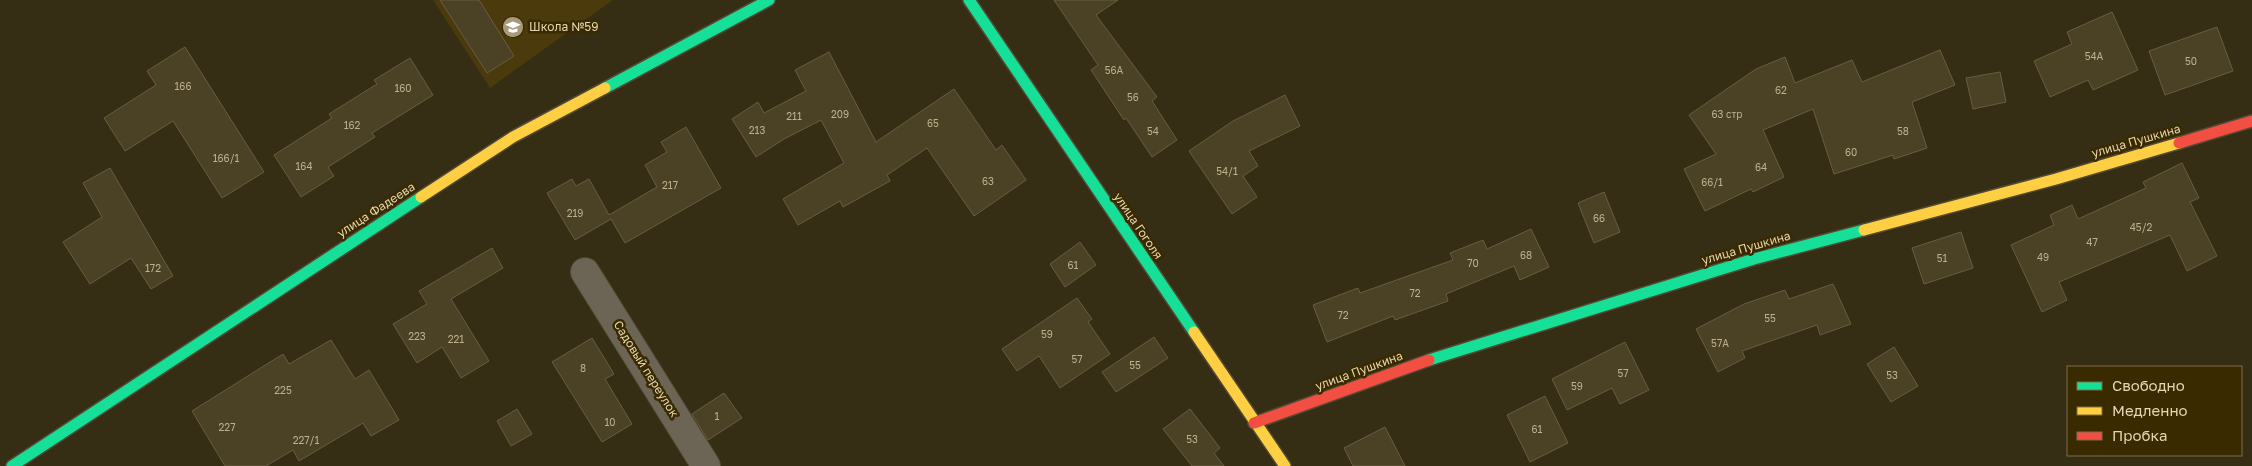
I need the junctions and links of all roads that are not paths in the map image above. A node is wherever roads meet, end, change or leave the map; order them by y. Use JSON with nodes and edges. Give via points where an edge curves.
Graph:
{"nodes":[{"id":1,"x":768,"y":0,"type":"edge"},
{"id":2,"x":969,"y":0,"type":"edge"},
{"id":3,"x":2252,"y":121,"type":"edge"},
{"id":4,"x":585,"y":272,"type":"dead end"},
{"id":5,"x":1254,"y":423,"type":"junction"},
{"id":6,"x":12,"y":466,"type":"edge"},
{"id":7,"x":706,"y":466,"type":"edge"},
{"id":8,"x":1285,"y":466,"type":"edge"}],
"edges":[{"from":1,"to":6,"type":"main road","name":"улица Фадеева","via":[[513,137]]},
{"from":2,"to":5,"type":"main road","name":"улица Гоголя"},
{"from":3,"to":5,"type":"main road","name":"улица Пушкина","via":[[2056,179],[1754,259],[1456,352]]},
{"from":4,"to":7,"type":"street","name":"Садовый переулок"},
{"from":5,"to":8,"type":"main road","name":"улица Гоголя"}]}
